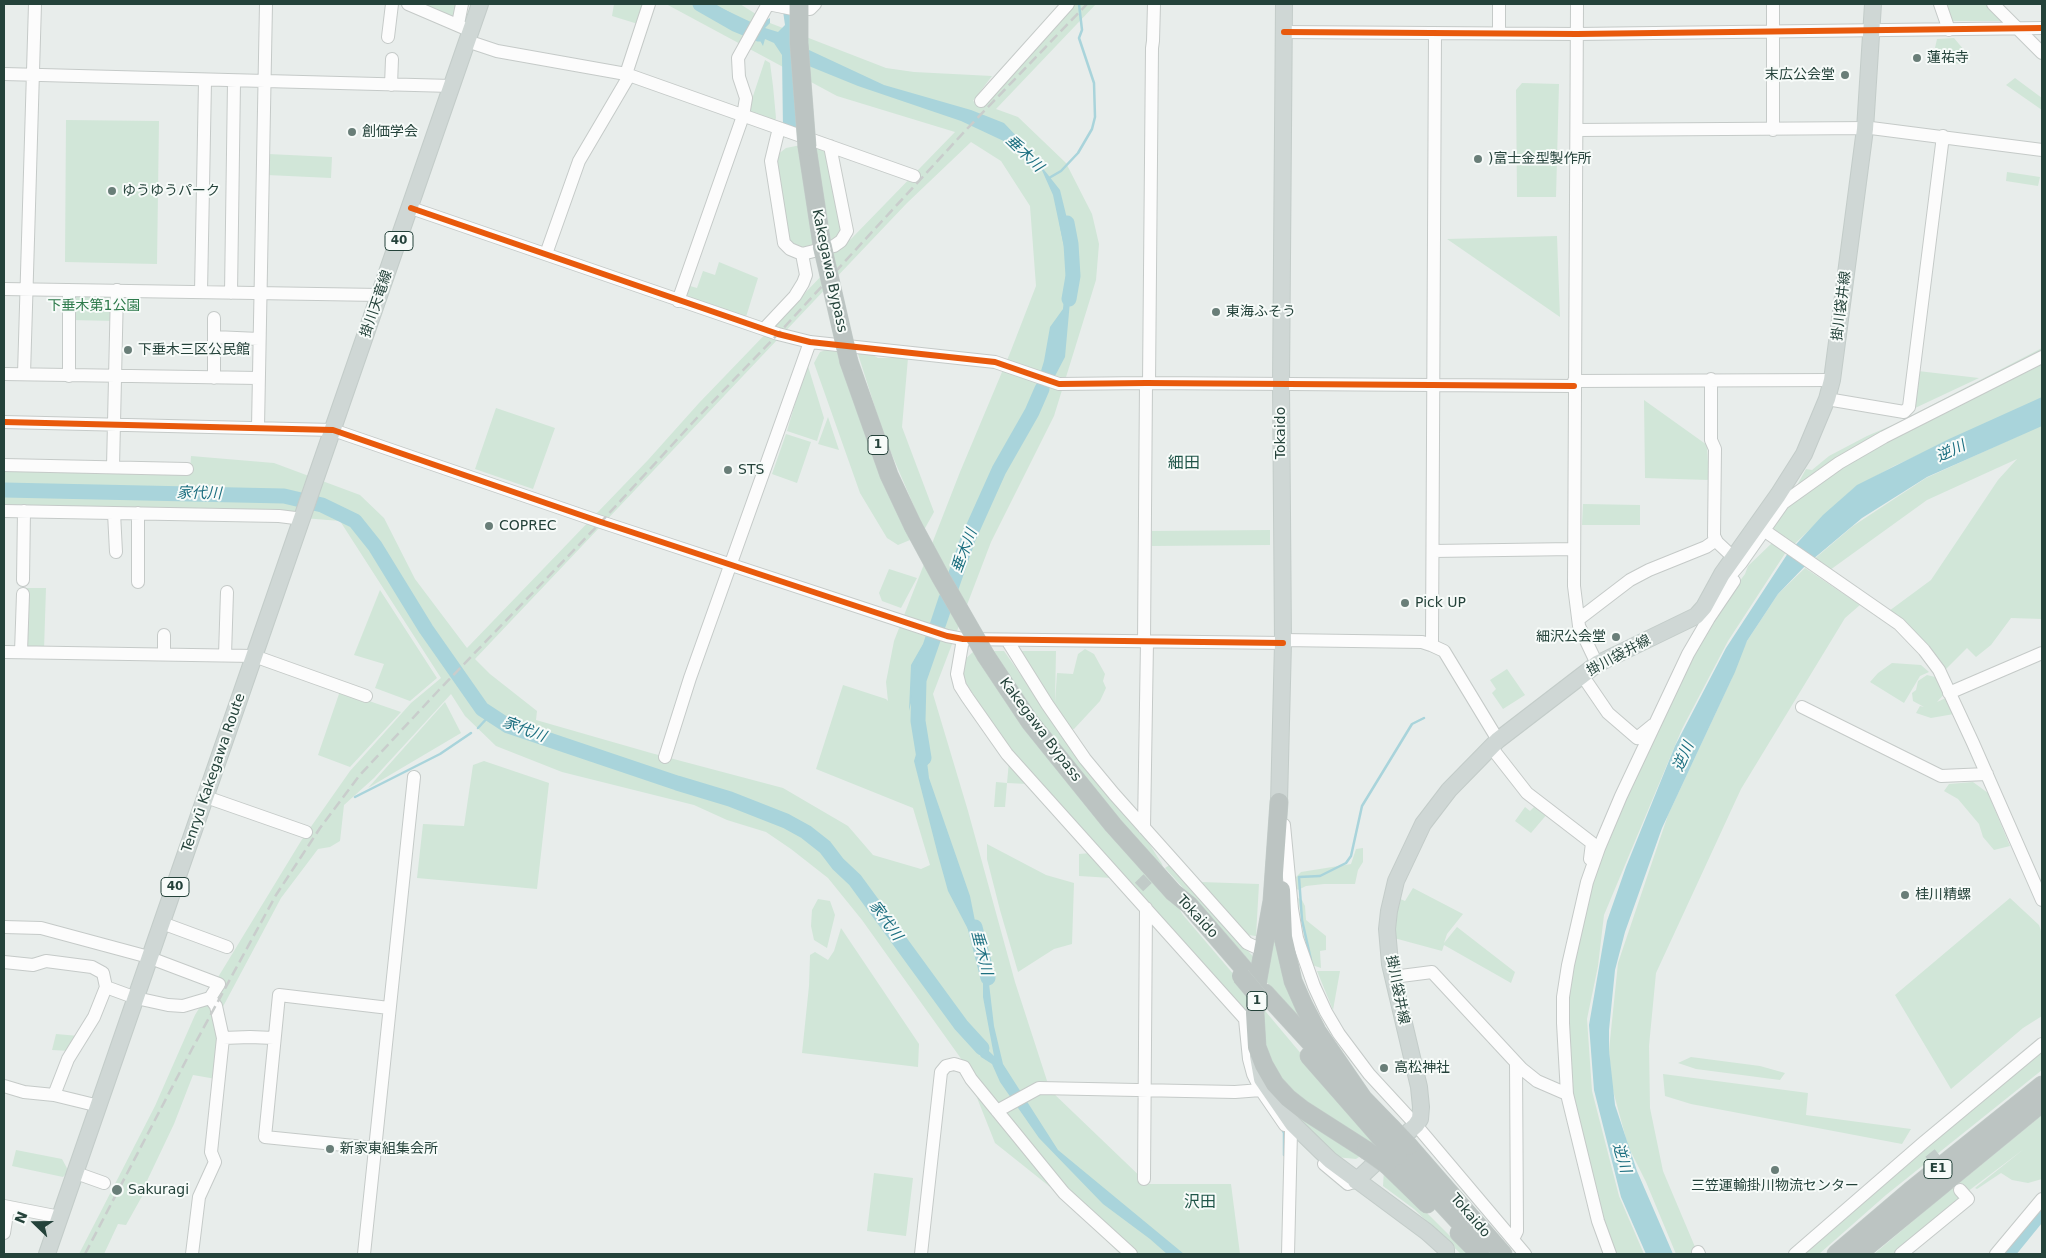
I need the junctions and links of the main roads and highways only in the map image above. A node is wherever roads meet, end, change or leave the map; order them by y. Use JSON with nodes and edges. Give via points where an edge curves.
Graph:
{"nodes":[{"id":1,"x":480,"y":4,"type":"edge"},
{"id":2,"x":799,"y":4,"type":"edge"},
{"id":3,"x":1284,"y":4,"type":"edge"},
{"id":4,"x":1873,"y":4,"type":"edge"},
{"id":5,"x":303,"y":519,"type":"joint"},
{"id":6,"x":1279,"y":802,"type":"junction"},
{"id":7,"x":1174,"y":892,"type":"joint"},
{"id":8,"x":1264,"y":997,"type":"junction"},
{"id":9,"x":1258,"y":1047,"type":"junction"},
{"id":10,"x":2042,"y":1085,"type":"edge"},
{"id":11,"x":1365,"y":1101,"type":"junction"},
{"id":12,"x":2042,"y":1103,"type":"edge"},
{"id":13,"x":1386,"y":1132,"type":"junction"},
{"id":14,"x":1398,"y":1156,"type":"junction"},
{"id":15,"x":1356,"y":1181,"type":"junction"},
{"id":16,"x":1448,"y":1253,"type":"edge"},
{"id":17,"x":47,"y":1254,"type":"edge"},
{"id":18,"x":1480,"y":1254,"type":"edge"},
{"id":19,"x":1489,"y":1254,"type":"edge"},
{"id":20,"x":1503,"y":1254,"type":"edge"},
{"id":21,"x":1836,"y":1254,"type":"edge"},
{"id":22,"x":1858,"y":1254,"type":"edge"}],
"edges":[{"from":1,"to":5,"type":"main road","name":"掛川天竜線","number":"40","via":[[466,32],[452,86]]},
{"from":2,"to":7,"type":"highway","name":"Kakegawa Bypass","number":"1","bridge":true,"via":[[807,147],[822,244],[849,362],[889,475],[940,576],[986,656],[1030,722],[1113,826]]},
{"from":3,"to":6,"type":"main road","name":"Tokaido","via":[[1283,641]]},
{"from":4,"to":15,"type":"main road","name":"掛川袋井線","via":[[1865,130],[1832,380],[1804,454],[1707,608],[1686,622],[1597,664],[1582,675],[1494,743],[1449,790],[1423,824],[1396,881],[1387,929],[1393,977],[1419,1087],[1420,1119]]},
{"from":5,"to":17,"type":"main road","name":"Tenryū Kakegawa Route","number":"40"},
{"from":6,"to":9,"type":"highway","number":"1","via":[[1272,901],[1256,1013]]},
{"from":6,"to":11,"type":"highway","number":"1","via":[[1283,937],[1293,981],[1317,1031]]},
{"from":7,"to":8,"type":"highway","name":"Tokaido","number":"1","via":[[1189,905]]},
{"from":8,"to":11,"type":"highway","name":"Tokaido","number":"1"},
{"from":8,"to":13,"type":"highway","name":"Tokaido","number":"1"},
{"from":9,"to":14,"type":"highway","number":"1","bridge":true,"via":[[1275,1084],[1302,1109],[1366,1150]]},
{"from":9,"to":15,"type":"main road","via":[[1262,1079],[1288,1118]]},
{"from":10,"to":21,"type":"highway","number":"E1"},
{"from":11,"to":13,"type":"highway","name":"Tokaido","number":"1"},
{"from":12,"to":22,"type":"highway","number":"E1"},
{"from":13,"to":14,"type":"highway","name":"Tokaido","number":"1","bridge":true},
{"from":14,"to":18,"type":"highway","number":"1"},
{"from":14,"to":19,"type":"highway","name":"Tokaido","number":"1"},
{"from":14,"to":20,"type":"highway","name":"Tokaido","number":"1"},
{"from":15,"to":16,"type":"main road","via":[[1427,1232]]}]}
